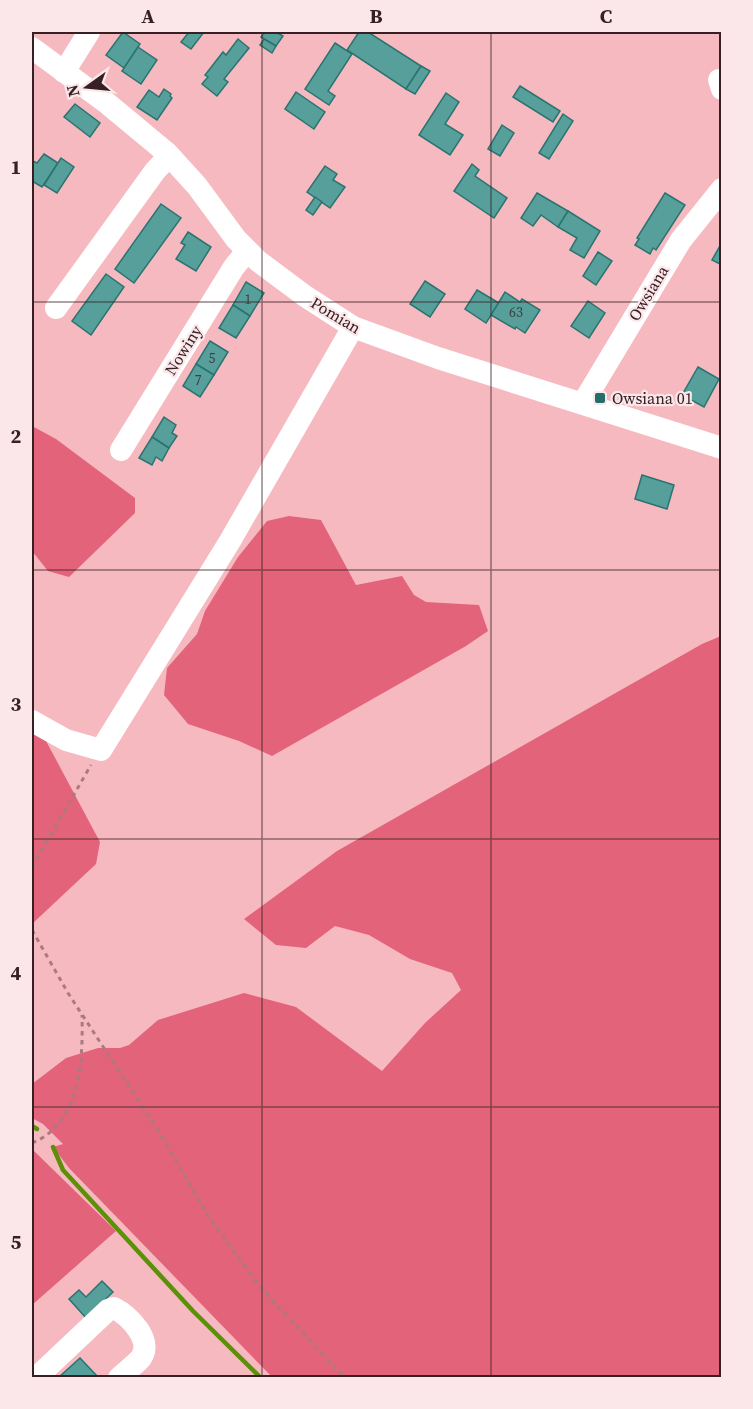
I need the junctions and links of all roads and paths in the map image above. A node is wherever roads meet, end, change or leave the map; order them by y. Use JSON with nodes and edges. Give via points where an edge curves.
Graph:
{"nodes":[{"id":1,"x":89,"y":32,"type":"edge"},
{"id":2,"x":32,"y":48,"type":"edge"},
{"id":3,"x":64,"y":72,"type":"junction"},
{"id":4,"x":169,"y":156,"type":"junction"},
{"id":5,"x":709,"y":196,"type":"edge"},
{"id":6,"x":247,"y":251,"type":"junction"},
{"id":7,"x":56,"y":308,"type":"dead end"},
{"id":8,"x":353,"y":327,"type":"junction"},
{"id":9,"x":583,"y":403,"type":"junction"},
{"id":10,"x":722,"y":448,"type":"edge"},
{"id":11,"x":121,"y":450,"type":"dead end"},
{"id":12,"x":32,"y":721,"type":"edge"},
{"id":13,"x":100,"y":750,"type":"junction"},
{"id":14,"x":32,"y":867,"type":"edge"},
{"id":15,"x":32,"y":930,"type":"edge"},
{"id":16,"x":82,"y":1013,"type":"junction"},
{"id":17,"x":32,"y":1143,"type":"edge"},
{"id":18,"x":36,"y":1377,"type":"edge"},
{"id":19,"x":119,"y":1377,"type":"edge"},
{"id":20,"x":345,"y":1377,"type":"edge"}],
"edges":[{"from":1,"to":3,"type":"street"},
{"from":2,"to":3,"type":"street","name":"Pomian"},
{"from":3,"to":4,"type":"street","name":"Pomian"},
{"from":4,"to":6,"type":"street","name":"Pomian"},
{"from":4,"to":7,"type":"street"},
{"from":5,"to":9,"type":"street","name":"Owsiana"},
{"from":6,"to":8,"type":"street","name":"Pomian"},
{"from":6,"to":11,"type":"street","name":"Nowiny"},
{"from":8,"to":9,"type":"street","name":"Pomian"},
{"from":8,"to":13,"type":"street","via":[[230,541]]},
{"from":9,"to":10,"type":"street","name":"Pomian"},
{"from":12,"to":13,"type":"street","via":[[66,740]]},
{"from":13,"to":14,"type":"path"},
{"from":15,"to":16,"type":"path"},
{"from":16,"to":17,"type":"path","via":[[77,1087],[62,1121],[44,1138]]},
{"from":16,"to":20,"type":"path","via":[[214,1225],[260,1287]]},
{"from":18,"to":19,"type":"street","via":[[114,1308],[141,1334],[144,1347],[141,1358]]}]}
